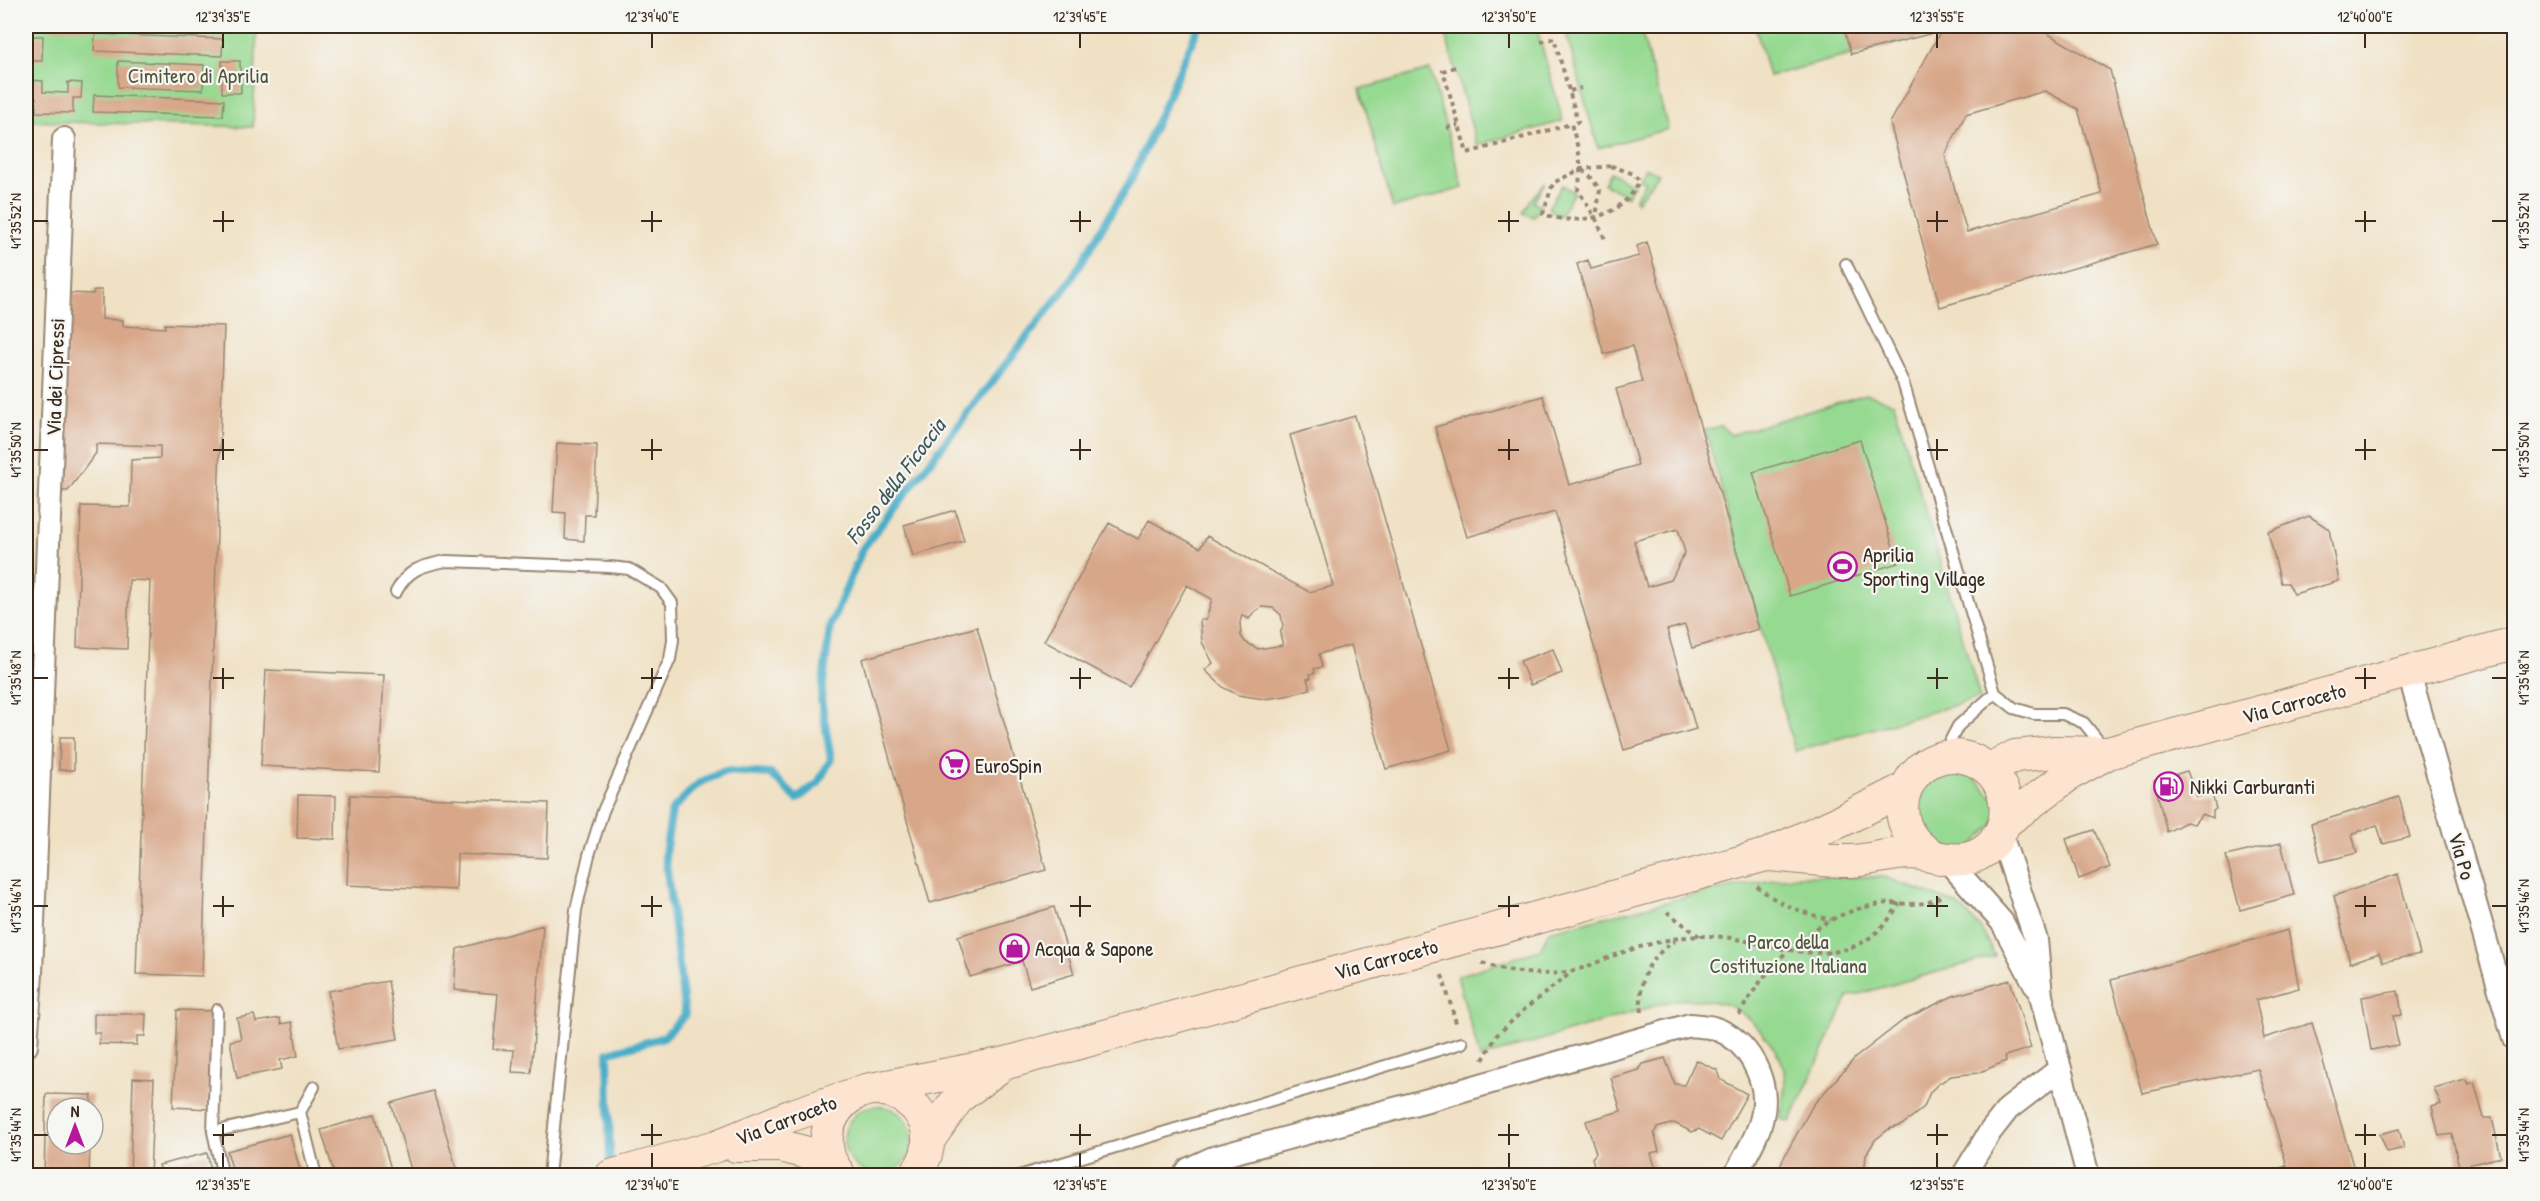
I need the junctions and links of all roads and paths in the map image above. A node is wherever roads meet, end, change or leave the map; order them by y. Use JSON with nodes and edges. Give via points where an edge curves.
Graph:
{"nodes":[{"id":1,"x":1541,"y":42,"type":"dead end"},
{"id":2,"x":1455,"y":67,"type":"dead end"},
{"id":3,"x":1581,"y":88,"type":"dead end"},
{"id":4,"x":1570,"y":91,"type":"junction"},
{"id":5,"x":1571,"y":124,"type":"junction"},
{"id":6,"x":1459,"y":125,"type":"junction"},
{"id":7,"x":1447,"y":128,"type":"dead end"},
{"id":8,"x":64,"y":139,"type":"dead end"},
{"id":9,"x":1581,"y":169,"type":"junction"},
{"id":10,"x":1596,"y":219,"type":"junction"},
{"id":11,"x":1605,"y":239,"type":"dead end"},
{"id":12,"x":1846,"y":264,"type":"dead end"},
{"id":13,"x":396,"y":592,"type":"dead end"},
{"id":14,"x":2514,"y":643,"type":"edge"},
{"id":15,"x":2409,"y":672,"type":"junction"},
{"id":16,"x":1995,"y":693,"type":"junction"},
{"id":17,"x":2108,"y":753,"type":"junction"},
{"id":18,"x":1942,"y":758,"type":"junction"},
{"id":19,"x":1989,"y":770,"type":"junction"},
{"id":20,"x":1906,"y":788,"type":"junction"},
{"id":21,"x":2002,"y":827,"type":"junction"},
{"id":22,"x":1943,"y":859,"type":"junction"},
{"id":23,"x":1758,"y":868,"type":"junction"},
{"id":24,"x":1942,"y":894,"type":"dead end"},
{"id":25,"x":1899,"y":903,"type":"junction"},
{"id":26,"x":1662,"y":906,"type":"dead end"},
{"id":27,"x":1832,"y":920,"type":"junction"},
{"id":28,"x":1700,"y":936,"type":"junction"},
{"id":29,"x":1678,"y":939,"type":"junction"},
{"id":30,"x":1788,"y":950,"type":"junction"},
{"id":31,"x":1482,"y":963,"type":"dead end"},
{"id":32,"x":1574,"y":971,"type":"junction"},
{"id":33,"x":28,"y":974,"type":"edge"},
{"id":34,"x":1442,"y":975,"type":"dead end"},
{"id":35,"x":2041,"y":996,"type":"junction"},
{"id":36,"x":217,"y":1010,"type":"dead end"},
{"id":37,"x":1642,"y":1012,"type":"dead end"},
{"id":38,"x":1738,"y":1017,"type":"dead end"},
{"id":39,"x":2514,"y":1039,"type":"edge"},
{"id":40,"x":1462,"y":1043,"type":"joint"},
{"id":41,"x":26,"y":1046,"type":"edge"},
{"id":42,"x":1483,"y":1060,"type":"dead end"},
{"id":43,"x":1006,"y":1063,"type":"junction"},
{"id":44,"x":2060,"y":1069,"type":"junction"},
{"id":45,"x":314,"y":1087,"type":"dead end"},
{"id":46,"x":866,"y":1092,"type":"junction"},
{"id":47,"x":300,"y":1112,"type":"junction"},
{"id":48,"x":213,"y":1132,"type":"junction"},
{"id":49,"x":928,"y":1141,"type":"junction"},
{"id":50,"x":717,"y":1146,"type":"junction"},
{"id":51,"x":835,"y":1167,"type":"edge"},
{"id":52,"x":223,"y":1176,"type":"edge"},
{"id":53,"x":316,"y":1176,"type":"edge"},
{"id":54,"x":549,"y":1176,"type":"edge"},
{"id":55,"x":611,"y":1176,"type":"edge"},
{"id":56,"x":914,"y":1176,"type":"edge"},
{"id":57,"x":1019,"y":1176,"type":"edge"},
{"id":58,"x":1184,"y":1176,"type":"edge"},
{"id":59,"x":1735,"y":1176,"type":"edge"},
{"id":60,"x":1963,"y":1176,"type":"edge"},
{"id":61,"x":2088,"y":1176,"type":"edge"}],
"edges":[{"from":1,"to":4,"type":"path","via":[[1554,38]]},
{"from":2,"to":6,"type":"path","via":[[1443,71]]},
{"from":3,"to":4,"type":"path"},
{"from":4,"to":5,"type":"path","via":[[1578,122]]},
{"from":5,"to":6,"type":"path","via":[[1467,153]]},
{"from":5,"to":9,"type":"path","via":[[1581,154]]},
{"from":6,"to":7,"type":"path"},
{"from":8,"to":33,"type":"street","name":"Via dei Cipressi"},
{"from":9,"to":10,"type":"path","via":[[1578,190]]},
{"from":9,"to":10,"type":"path","via":[[1600,190]]},
{"from":9,"to":10,"type":"path","via":[[1553,183],[1543,214],[1558,220]]},
{"from":9,"to":10,"type":"path","via":[[1611,166],[1634,174],[1639,181],[1625,202]]},
{"from":10,"to":11,"type":"path"},
{"from":12,"to":16,"type":"lane","via":[[1903,382]]},
{"from":13,"to":54,"type":"lane","via":[[404,578],[422,565],[446,561],[610,567],[629,569],[645,577],[661,588],[672,603],[670,659],[595,829],[576,910]]},
{"from":14,"to":15,"type":"street","name":"Via Carroceto"},
{"from":15,"to":17,"type":"street","name":"Via Carroceto"},
{"from":15,"to":39,"type":"street","name":"Via Po"},
{"from":16,"to":17,"type":"lane","via":[[2014,708],[2034,714],[2063,714],[2084,723]]},
{"from":16,"to":18,"type":"lane","via":[[1958,726]]},
{"from":17,"to":19,"type":"street","name":"Via Carroceto","via":[[2015,756]]},
{"from":17,"to":21,"type":"street","name":"Via Carroceto","via":[[2070,774]]},
{"from":18,"to":19,"type":"street","via":[[1965,758]]},
{"from":18,"to":20,"type":"street","name":"Via Carroceto","via":[[1917,772]]},
{"from":19,"to":21,"type":"street","via":[[2003,791],[2006,812]]},
{"from":20,"to":22,"type":"street","via":[[1902,807],[1905,827],[1916,844]]},
{"from":20,"to":23,"type":"street","name":"Via Carroceto"},
{"from":21,"to":22,"type":"street","name":"Via Carroceto","via":[[1976,856]]},
{"from":21,"to":35,"type":"street","via":[[2036,940]]},
{"from":22,"to":23,"type":"street","name":"Via Carroceto","via":[[1911,853]]},
{"from":22,"to":35,"type":"street","via":[[2002,922]]},
{"from":23,"to":27,"type":"path","via":[[1766,894],[1808,914]]},
{"from":23,"to":43,"type":"street","name":"Via Carroceto"},
{"from":24,"to":25,"type":"path","via":[[1933,902]]},
{"from":25,"to":27,"type":"path","via":[[1878,904]]},
{"from":25,"to":30,"type":"path","via":[[1886,924],[1851,948],[1811,953]]},
{"from":26,"to":28,"type":"path"},
{"from":27,"to":30,"type":"path"},
{"from":28,"to":29,"type":"path"},
{"from":28,"to":30,"type":"path","via":[[1745,939]]},
{"from":29,"to":32,"type":"path","via":[[1616,954]]},
{"from":29,"to":37,"type":"path","via":[[1661,950],[1643,976]]},
{"from":30,"to":38,"type":"path","via":[[1767,972]]},
{"from":31,"to":32,"type":"path","via":[[1536,975]]},
{"from":32,"to":42,"type":"path","via":[[1497,1035]]},
{"from":33,"to":41,"type":"street","name":"Via dei Cipressi"},
{"from":34,"to":40,"type":"path"},
{"from":35,"to":44,"type":"street"},
{"from":36,"to":48,"type":"lane"},
{"from":40,"to":57,"type":"lane"},
{"from":43,"to":46,"type":"street","name":"Via Carroceto"},
{"from":43,"to":49,"type":"street","name":"Via Carroceto","via":[[959,1097]]},
{"from":44,"to":60,"type":"street","via":[[2008,1109]]},
{"from":44,"to":61,"type":"street"},
{"from":45,"to":47,"type":"lane"},
{"from":46,"to":49,"type":"street","via":[[899,1094],[913,1104],[926,1125]]},
{"from":46,"to":50,"type":"street","name":"Via Carroceto","via":[[790,1116]]},
{"from":46,"to":51,"type":"street","name":"Via Carroceto","via":[[841,1104],[830,1120],[826,1140]]},
{"from":47,"to":48,"type":"lane"},
{"from":47,"to":53,"type":"lane"},
{"from":48,"to":52,"type":"lane"},
{"from":49,"to":56,"type":"street","name":"Via Carroceto","via":[[924,1160]]},
{"from":50,"to":51,"type":"street","name":"Via Carroceto","via":[[781,1146]]},
{"from":50,"to":55,"type":"street","name":"Via Carroceto"},
{"from":58,"to":59,"type":"street","via":[[1189,1169],[1213,1158],[1690,1025],[1714,1028],[1736,1040],[1754,1061],[1764,1090],[1762,1117]]}]}
